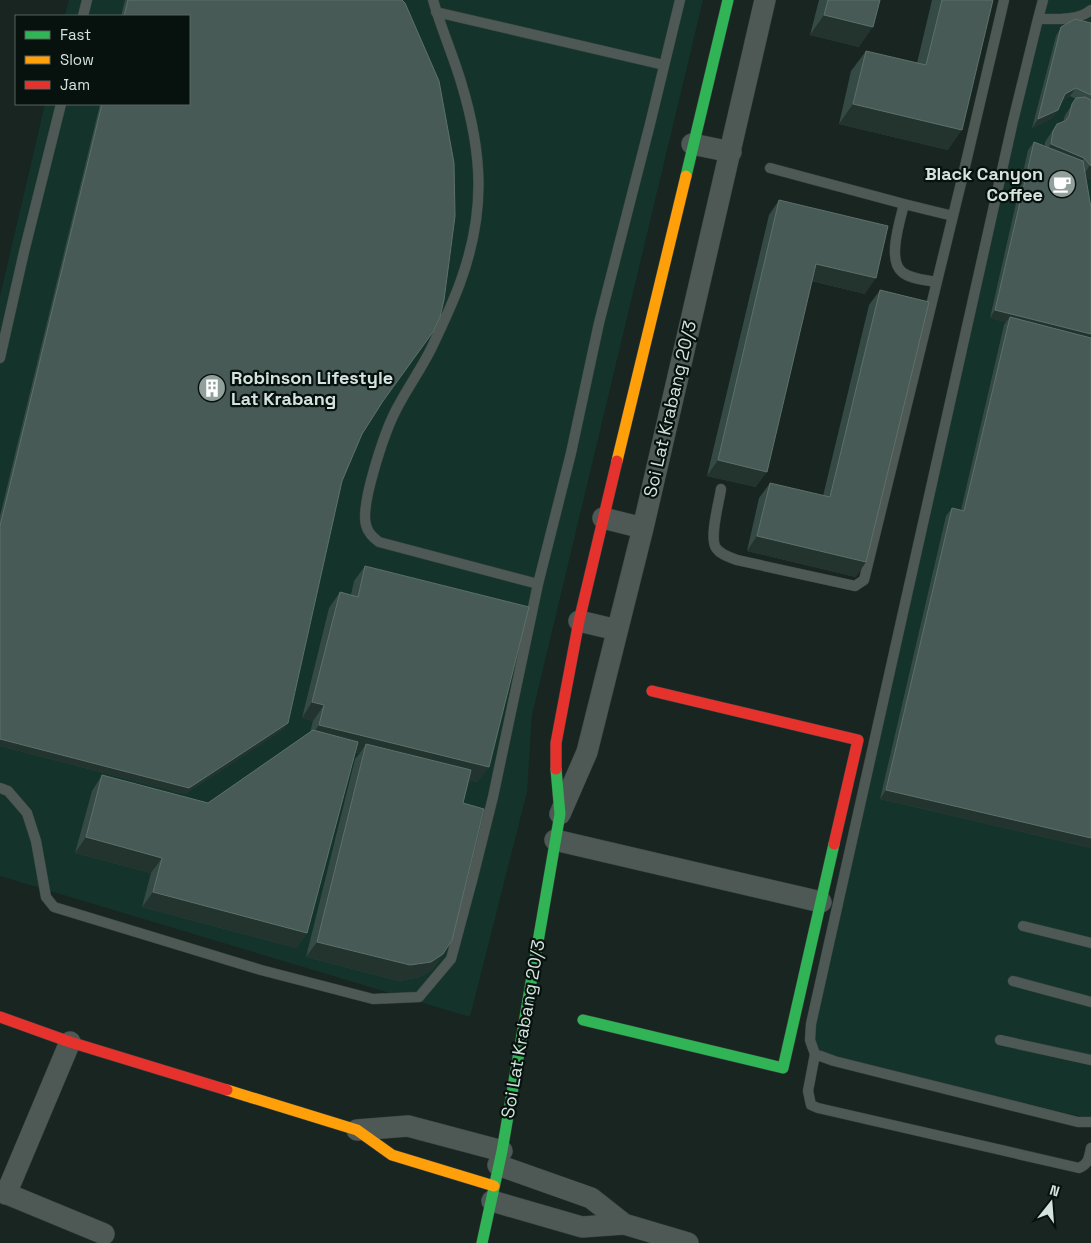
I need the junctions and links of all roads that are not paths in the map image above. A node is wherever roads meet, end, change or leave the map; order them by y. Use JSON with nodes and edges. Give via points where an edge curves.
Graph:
{"nodes":[{"id":1,"x":87,"y":0,"type":"edge"},
{"id":2,"x":433,"y":0,"type":"edge"},
{"id":3,"x":680,"y":0,"type":"edge"},
{"id":4,"x":728,"y":0,"type":"edge"},
{"id":5,"x":765,"y":0,"type":"edge"},
{"id":6,"x":1004,"y":0,"type":"edge"},
{"id":7,"x":1043,"y":0,"type":"edge"},
{"id":8,"x":1091,"y":10,"type":"edge"},
{"id":9,"x":436,"y":12,"type":"junction"},
{"id":10,"x":83,"y":15,"type":"edge"},
{"id":11,"x":1038,"y":19,"type":"junction"},
{"id":12,"x":664,"y":65,"type":"junction"},
{"id":13,"x":61,"y":105,"type":"edge"},
{"id":14,"x":692,"y":144,"type":"junction"},
{"id":15,"x":730,"y":152,"type":"junction"},
{"id":16,"x":770,"y":168,"type":"dead end"},
{"id":17,"x":904,"y":204,"type":"junction"},
{"id":18,"x":953,"y":216,"type":"junction"},
{"id":19,"x":936,"y":282,"type":"junction"},
{"id":20,"x":0,"y":358,"type":"edge"},
{"id":21,"x":721,"y":489,"type":"edge"},
{"id":22,"x":602,"y":518,"type":"junction"},
{"id":23,"x":642,"y":528,"type":"junction"},
{"id":24,"x":538,"y":584,"type":"junction"},
{"id":25,"x":579,"y":621,"type":"junction"},
{"id":26,"x":617,"y":630,"type":"junction"},
{"id":27,"x":652,"y":691,"type":"dead end"},
{"id":28,"x":0,"y":788,"type":"edge"},
{"id":29,"x":560,"y":814,"type":"junction"},
{"id":30,"x":555,"y":840,"type":"junction"},
{"id":31,"x":821,"y":902,"type":"junction"},
{"id":32,"x":1023,"y":926,"type":"dead end"},
{"id":33,"x":1091,"y":943,"type":"edge"},
{"id":34,"x":1013,"y":982,"type":"dead end"},
{"id":35,"x":1091,"y":1002,"type":"edge"},
{"id":36,"x":0,"y":1017,"type":"edge"},
{"id":37,"x":584,"y":1020,"type":"dead end"},
{"id":38,"x":1000,"y":1040,"type":"dead end"},
{"id":39,"x":70,"y":1042,"type":"junction"},
{"id":40,"x":815,"y":1054,"type":"junction"},
{"id":41,"x":1091,"y":1060,"type":"edge"},
{"id":42,"x":1091,"y":1122,"type":"edge"},
{"id":43,"x":358,"y":1130,"type":"junction"},
{"id":44,"x":1091,"y":1148,"type":"edge"},
{"id":45,"x":500,"y":1158,"type":"junction"},
{"id":46,"x":3,"y":1193,"type":"edge"},
{"id":47,"x":493,"y":1193,"type":"junction"},
{"id":48,"x":624,"y":1224,"type":"junction"},
{"id":49,"x":104,"y":1234,"type":"dead end"},
{"id":50,"x":482,"y":1243,"type":"edge"},
{"id":51,"x":688,"y":1243,"type":"edge"}],
"edges":[{"from":1,"to":10,"type":"lane"},
{"from":2,"to":9,"type":"lane"},
{"from":3,"to":12,"type":"lane"},
{"from":4,"to":14,"type":"street","name":"Soi Lat Krabang 20/3"},
{"from":5,"to":15,"type":"street","name":"Soi Lat Krabang 20/3"},
{"from":6,"to":18,"type":"lane"},
{"from":7,"to":11,"type":"lane"},
{"from":8,"to":11,"type":"lane","via":[[1063,18]]},
{"from":9,"to":12,"type":"lane"},
{"from":9,"to":24,"type":"lane","via":[[472,123],[479,185],[476,225],[452,301],[431,349],[395,412],[381,444],[365,524],[370,535],[379,542]]},
{"from":11,"to":40,"type":"lane","via":[[811,1024],[810,1040]]},
{"from":12,"to":24,"type":"lane"},
{"from":13,"to":20,"type":"lane"},
{"from":14,"to":15,"type":"street"},
{"from":14,"to":22,"type":"street","name":"Soi Lat Krabang 20/3"},
{"from":15,"to":23,"type":"street","name":"Soi Lat Krabang 20/3"},
{"from":16,"to":17,"type":"lane"},
{"from":17,"to":18,"type":"lane"},
{"from":17,"to":19,"type":"lane","via":[[894,253],[897,265],[902,273]]},
{"from":18,"to":19,"type":"lane"},
{"from":19,"to":21,"type":"lane","via":[[864,580],[855,586],[737,560],[723,554],[713,539]]},
{"from":22,"to":23,"type":"street"},
{"from":22,"to":25,"type":"street","name":"Soi Lat Krabang 20/3"},
{"from":23,"to":26,"type":"street","name":"Soi Lat Krabang 20/3"},
{"from":24,"to":28,"type":"lane","via":[[493,797],[451,959],[419,997],[373,1000],[261,970],[54,906],[46,896],[36,840],[27,813],[8,791]]},
{"from":25,"to":26,"type":"street"},
{"from":25,"to":29,"type":"street","name":"Soi Lat Krabang 20/3","via":[[556,743]]},
{"from":26,"to":29,"type":"street","name":"Soi Lat Krabang 20/3","via":[[587,752]]},
{"from":27,"to":31,"type":"street","via":[[858,740]]},
{"from":29,"to":30,"type":"street","name":"Soi Lat Krabang 20/3"},
{"from":30,"to":31,"type":"street"},
{"from":30,"to":45,"type":"street","name":"Soi Lat Krabang 20/3"},
{"from":31,"to":37,"type":"street","via":[[783,1068]]},
{"from":32,"to":33,"type":"lane"},
{"from":34,"to":35,"type":"lane"},
{"from":36,"to":39,"type":"street"},
{"from":38,"to":41,"type":"lane"},
{"from":39,"to":43,"type":"street"},
{"from":39,"to":46,"type":"street"},
{"from":40,"to":42,"type":"lane","via":[[1078,1122]]},
{"from":40,"to":44,"type":"lane","via":[[808,1091],[812,1105],[818,1108],[1079,1168],[1089,1160]]},
{"from":43,"to":45,"type":"street","via":[[408,1126]]},
{"from":43,"to":47,"type":"street","via":[[392,1154]]},
{"from":45,"to":47,"type":"street","name":"Soi Lat Krabang 20/3"},
{"from":45,"to":48,"type":"street","via":[[591,1198]]},
{"from":46,"to":49,"type":"street"},
{"from":47,"to":48,"type":"street","via":[[582,1227]]},
{"from":47,"to":50,"type":"street","name":"Soi Lat Krabang 20/3"},
{"from":48,"to":51,"type":"street"}]}
